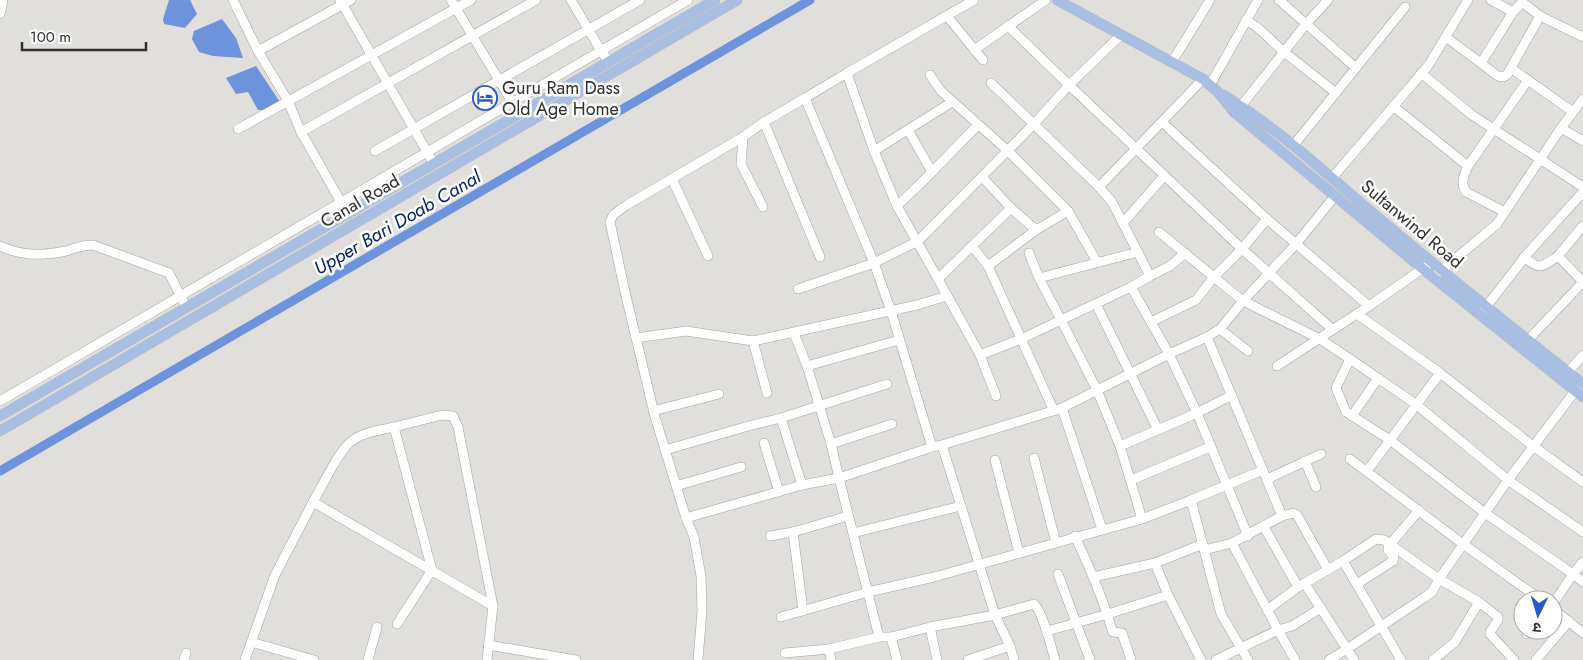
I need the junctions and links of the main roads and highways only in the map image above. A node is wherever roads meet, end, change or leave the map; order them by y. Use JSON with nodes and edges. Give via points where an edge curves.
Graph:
{"nodes":[{"id":1,"x":715,"y":0,"type":"edge"},
{"id":2,"x":737,"y":0,"type":"edge"},
{"id":3,"x":1057,"y":0,"type":"edge"},
{"id":4,"x":1218,"y":92,"type":"junction"},
{"id":5,"x":1427,"y":266,"type":"junction"},
{"id":6,"x":1483,"y":311,"type":"junction"},
{"id":7,"x":1581,"y":389,"type":"edge"},
{"id":8,"x":0,"y":416,"type":"edge"},
{"id":9,"x":0,"y":431,"type":"edge"}],
"edges":[{"from":1,"to":8,"type":"main road","name":"Canal Road"},
{"from":2,"to":9,"type":"main road","name":"Canal Road"},
{"from":3,"to":4,"type":"main road","via":[[1172,62]]},
{"from":4,"to":5,"type":"main road","name":"Sultanwind Road","via":[[1241,106],[1332,178]]},
{"from":4,"to":5,"type":"main road","via":[[1234,112],[1335,196]]},
{"from":5,"to":6,"type":"main road","name":"Sultanwind Road"},
{"from":6,"to":7,"type":"main road"},
{"from":6,"to":7,"type":"main road","name":"Sultanwind Road","via":[[1528,340],[1568,372]]}]}
